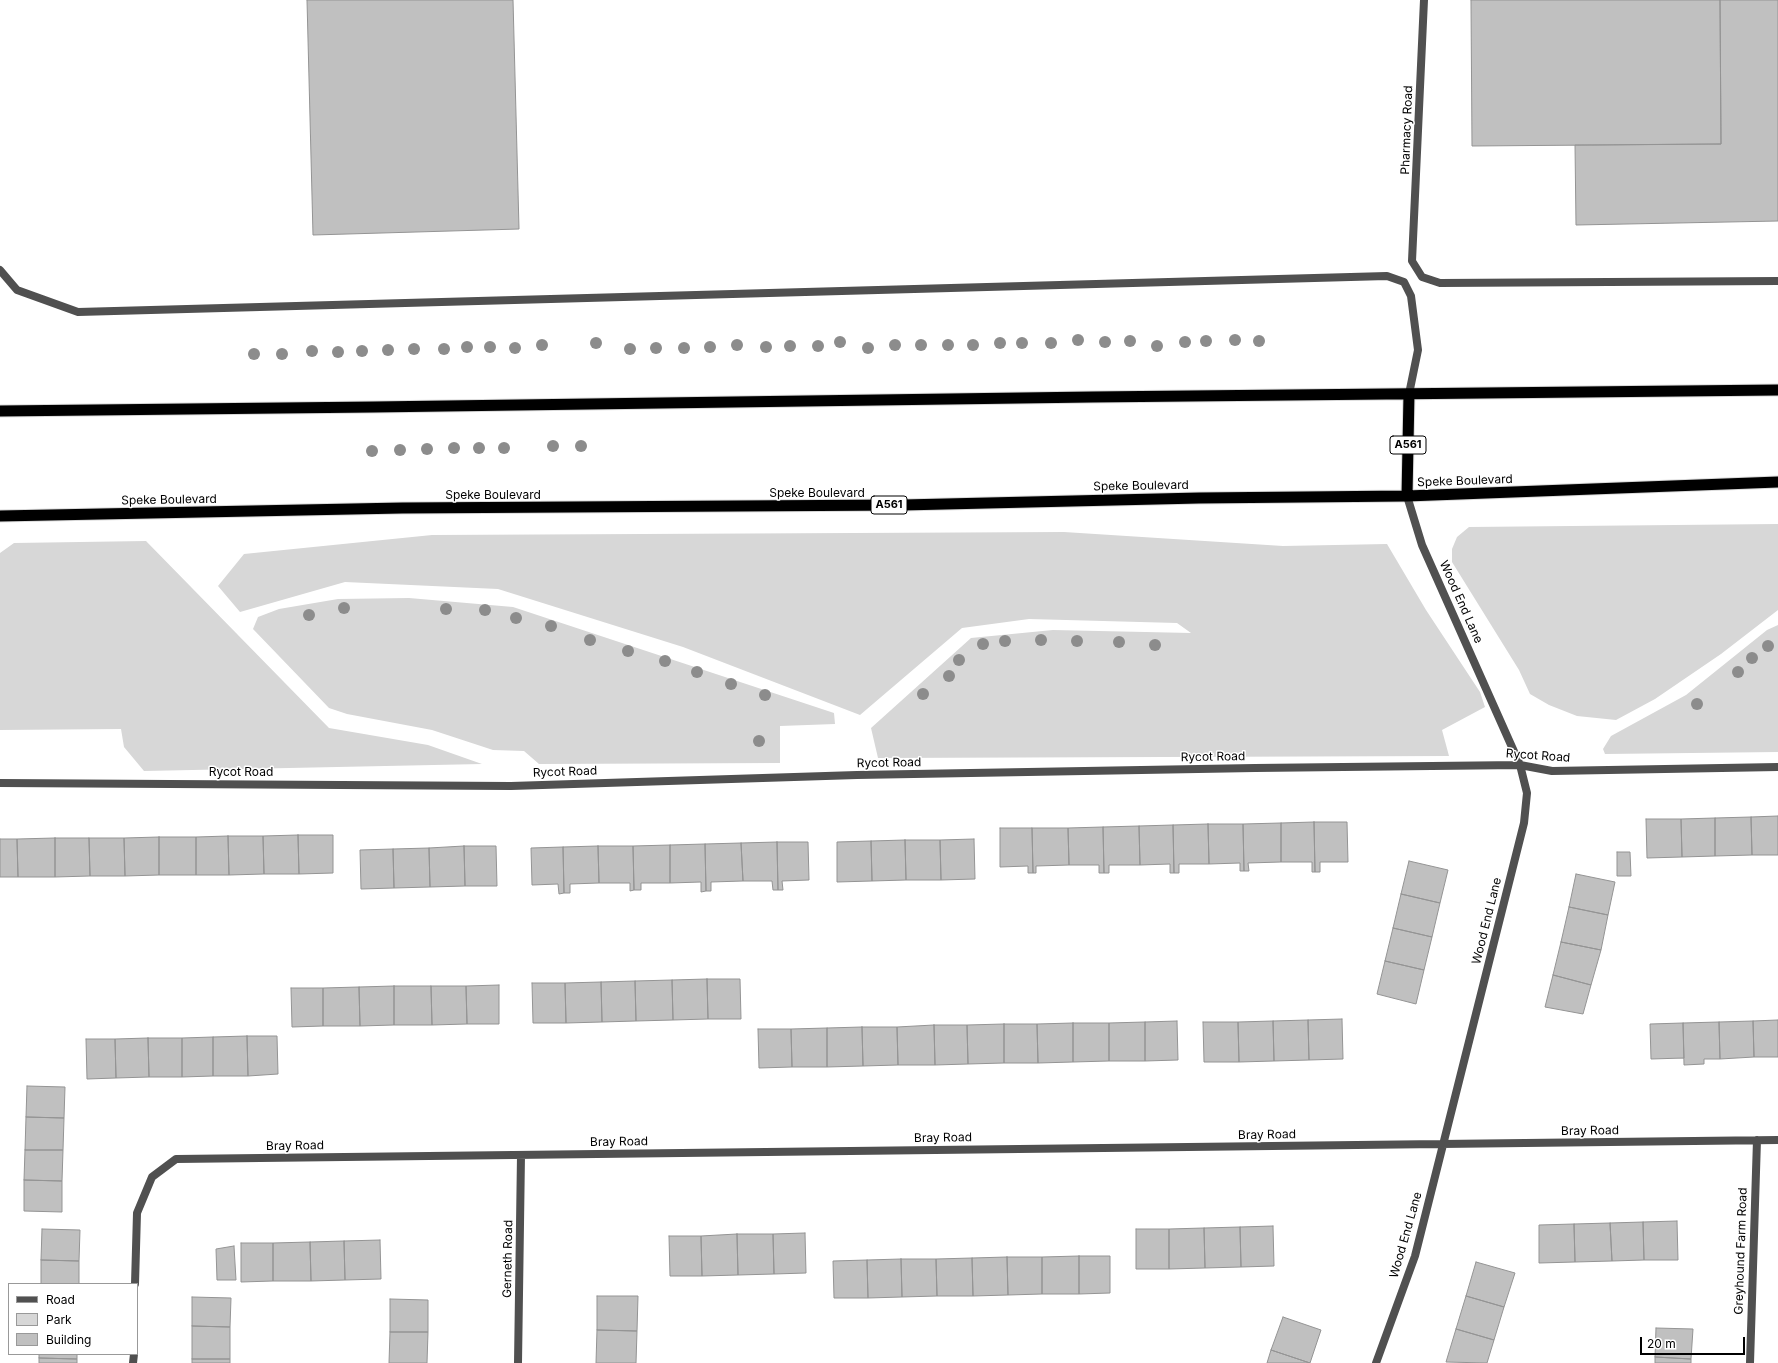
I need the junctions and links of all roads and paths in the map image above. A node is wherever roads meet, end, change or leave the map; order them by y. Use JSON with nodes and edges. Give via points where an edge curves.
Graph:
{"nodes":[{"id":1,"x":1424,"y":0,"type":"edge"},
{"id":2,"x":0,"y":270,"type":"edge"},
{"id":3,"x":1778,"y":280,"type":"edge"},
{"id":4,"x":1778,"y":390,"type":"edge"},
{"id":5,"x":1409,"y":394,"type":"junction"},
{"id":6,"x":0,"y":411,"type":"edge"},
{"id":7,"x":1778,"y":482,"type":"edge"},
{"id":8,"x":1407,"y":496,"type":"junction"},
{"id":9,"x":0,"y":516,"type":"edge"},
{"id":10,"x":1520,"y":765,"type":"junction"},
{"id":11,"x":1778,"y":767,"type":"edge"},
{"id":12,"x":0,"y":783,"type":"edge"},
{"id":13,"x":1756,"y":1140,"type":"junction"},
{"id":14,"x":1778,"y":1140,"type":"edge"},
{"id":15,"x":1442,"y":1145,"type":"junction"},
{"id":16,"x":522,"y":1155,"type":"junction"},
{"id":17,"x":135,"y":1283,"type":"edge"},
{"id":18,"x":518,"y":1363,"type":"edge"},
{"id":19,"x":1376,"y":1363,"type":"edge"},
{"id":20,"x":1750,"y":1363,"type":"edge"}],
"edges":[{"from":1,"to":3,"type":"street","name":"Pharmacy Road","via":[[1412,261],[1422,277],[1440,283]]},
{"from":2,"to":5,"type":"street","via":[[17,290],[78,312],[1387,276],[1404,282],[1411,296],[1418,350]]},
{"from":4,"to":5,"type":"highway"},
{"from":5,"to":6,"type":"highway"},
{"from":5,"to":8,"type":"highway","number":"A561"},
{"from":7,"to":8,"type":"highway","name":"Speke Boulevard","number":"A561"},
{"from":8,"to":9,"type":"highway","name":"Speke Boulevard","number":"A561","via":[[895,505],[402,508]]},
{"from":8,"to":10,"type":"street","name":"Wood End Lane","via":[[1422,545]]},
{"from":10,"to":11,"type":"street","name":"Rycot Road","via":[[1552,771]]},
{"from":10,"to":12,"type":"street","name":"Rycot Road","via":[[857,775],[511,786]]},
{"from":10,"to":15,"type":"street","name":"Wood End Lane","via":[[1526,793],[1524,823]]},
{"from":13,"to":14,"type":"street","name":"Bray Road"},
{"from":13,"to":15,"type":"street","name":"Bray Road"},
{"from":13,"to":20,"type":"street","name":"Greyhound Farm Road"},
{"from":15,"to":16,"type":"street","name":"Bray Road"},
{"from":15,"to":19,"type":"street","name":"Wood End Lane","via":[[1415,1256]]},
{"from":16,"to":17,"type":"street","name":"Bray Road","via":[[176,1159],[152,1177],[137,1213]]},
{"from":16,"to":18,"type":"street","name":"Gerneth Road"}]}
